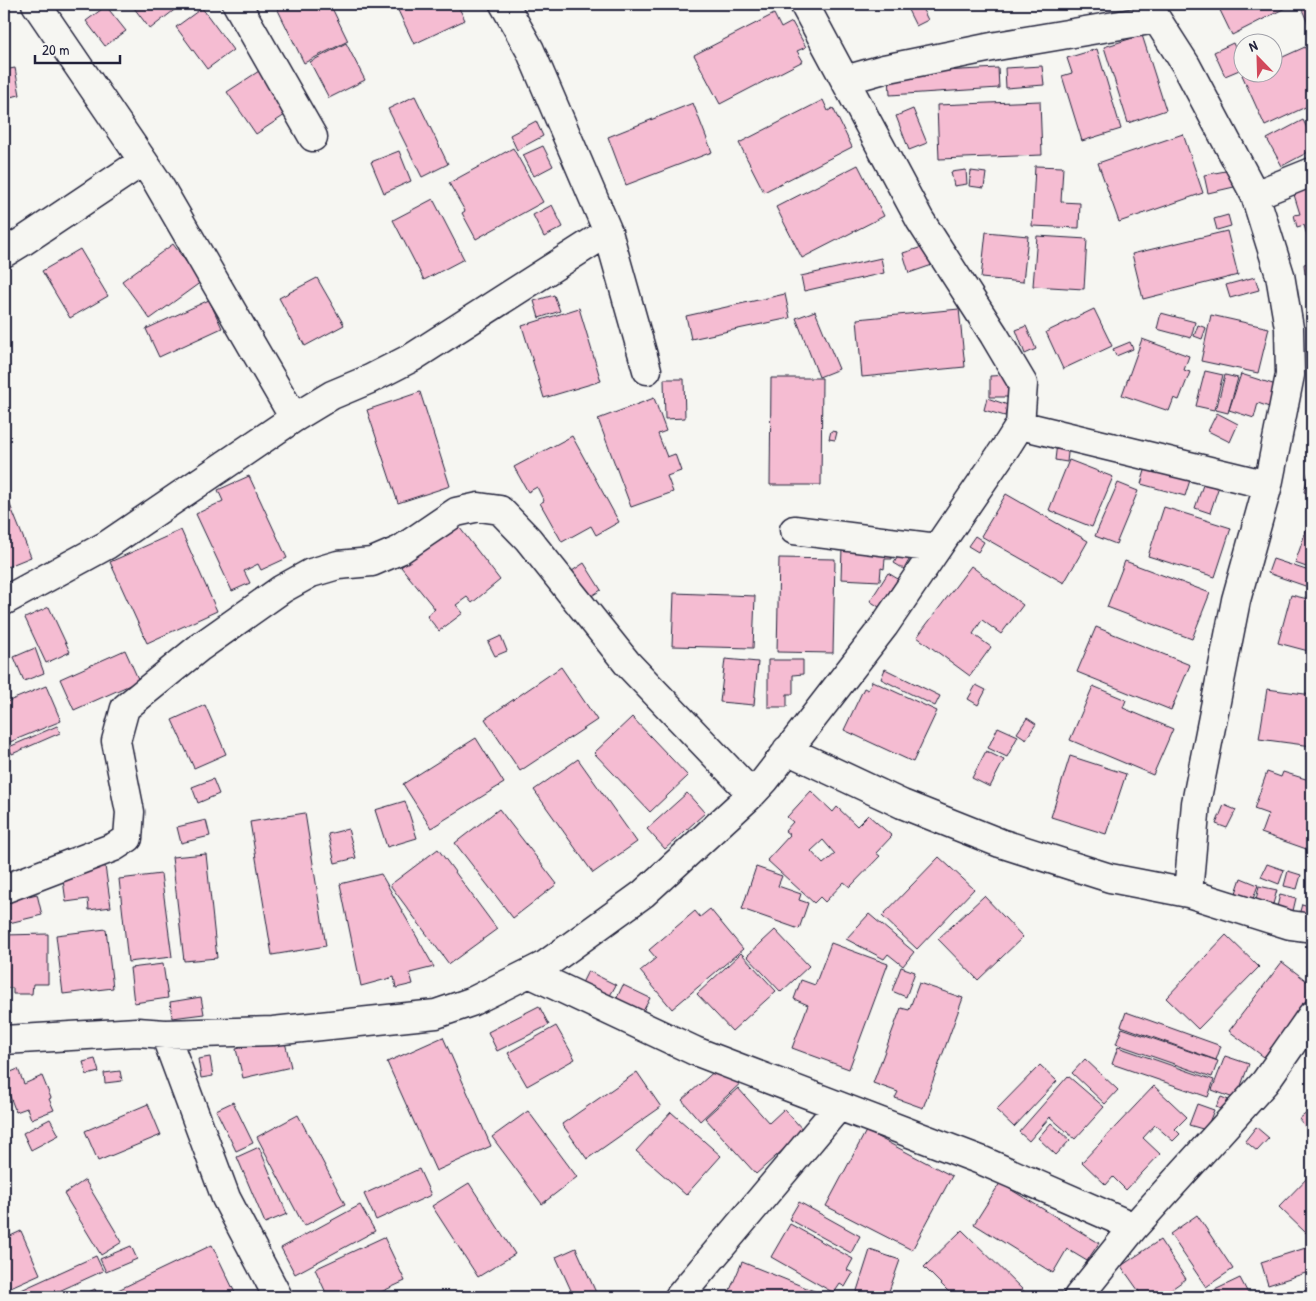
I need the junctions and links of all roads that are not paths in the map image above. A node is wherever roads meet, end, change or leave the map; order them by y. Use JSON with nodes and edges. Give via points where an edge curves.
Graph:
{"nodes":[{"id":1,"x":36,"y":4,"type":"edge"},
{"id":2,"x":237,"y":4,"type":"edge"},
{"id":3,"x":504,"y":4,"type":"edge"},
{"id":4,"x":804,"y":4,"type":"edge"},
{"id":5,"x":1152,"y":12,"type":"edge"},
{"id":6,"x":846,"y":80,"type":"junction"},
{"id":7,"x":312,"y":137,"type":"dead end"},
{"id":8,"x":143,"y":161,"type":"junction"},
{"id":9,"x":1312,"y":172,"type":"edge"},
{"id":10,"x":1255,"y":196,"type":"junction"},
{"id":11,"x":608,"y":232,"type":"junction"},
{"id":12,"x":4,"y":253,"type":"edge"},
{"id":13,"x":647,"y":370,"type":"dead end"},
{"id":14,"x":294,"y":418,"type":"junction"},
{"id":15,"x":1020,"y":425,"type":"junction"},
{"id":16,"x":1268,"y":485,"type":"junction"},
{"id":17,"x":794,"y":530,"type":"dead end"},
{"id":18,"x":937,"y":548,"type":"junction"},
{"id":19,"x":4,"y":601,"type":"edge"},
{"id":20,"x":787,"y":750,"type":"junction"},
{"id":21,"x":752,"y":794,"type":"junction"},
{"id":22,"x":4,"y":889,"type":"edge"},
{"id":23,"x":1188,"y":893,"type":"junction"},
{"id":24,"x":1312,"y":928,"type":"edge"},
{"id":25,"x":529,"y":973,"type":"junction"},
{"id":26,"x":1312,"y":1015,"type":"edge"},
{"id":27,"x":164,"y":1034,"type":"junction"},
{"id":28,"x":4,"y":1040,"type":"edge"},
{"id":29,"x":839,"y":1106,"type":"junction"},
{"id":30,"x":1134,"y":1228,"type":"junction"},
{"id":31,"x":278,"y":1297,"type":"edge"},
{"id":32,"x":678,"y":1297,"type":"edge"},
{"id":33,"x":1078,"y":1297,"type":"edge"}],
"edges":[{"from":1,"to":8,"type":"street"},
{"from":2,"to":7,"type":"street"},
{"from":3,"to":11,"type":"street","via":[[530,50]]},
{"from":4,"to":6,"type":"street"},
{"from":5,"to":6,"type":"street"},
{"from":5,"to":10,"type":"street","via":[[1186,65]]},
{"from":6,"to":15,"type":"street","via":[[920,220],[1023,384]]},
{"from":8,"to":12,"type":"street"},
{"from":8,"to":14,"type":"street"},
{"from":9,"to":10,"type":"street"},
{"from":10,"to":16,"type":"street","via":[[1280,275],[1289,328],[1290,375]]},
{"from":11,"to":13,"type":"street"},
{"from":11,"to":14,"type":"street","via":[[412,357]]},
{"from":14,"to":19,"type":"street","via":[[107,545]]},
{"from":15,"to":16,"type":"street"},
{"from":15,"to":18,"type":"street"},
{"from":16,"to":23,"type":"street","via":[[1236,600],[1196,803]]},
{"from":17,"to":18,"type":"street"},
{"from":18,"to":20,"type":"street","via":[[884,626]]},
{"from":20,"to":21,"type":"street"},
{"from":20,"to":23,"type":"street","via":[[902,804],[1000,843],[1110,878]]},
{"from":21,"to":22,"type":"street","via":[[627,663],[500,510],[479,507],[456,512],[400,550],[372,562],[338,565],[311,573],[282,589],[200,647],[125,708],[116,741],[130,812],[128,838],[114,847]]},
{"from":21,"to":25,"type":"street","via":[[643,894],[545,965]]},
{"from":23,"to":24,"type":"street","via":[[1290,925]]},
{"from":25,"to":27,"type":"street","via":[[471,1002],[436,1014],[273,1032]]},
{"from":25,"to":29,"type":"street","via":[[696,1051]]},
{"from":26,"to":30,"type":"street","via":[[1265,1082]]},
{"from":27,"to":28,"type":"street","via":[[137,1032]]},
{"from":27,"to":31,"type":"street","via":[[226,1198]]},
{"from":29,"to":30,"type":"street","via":[[983,1161]]},
{"from":29,"to":32,"type":"street"},
{"from":30,"to":33,"type":"street"}]}
